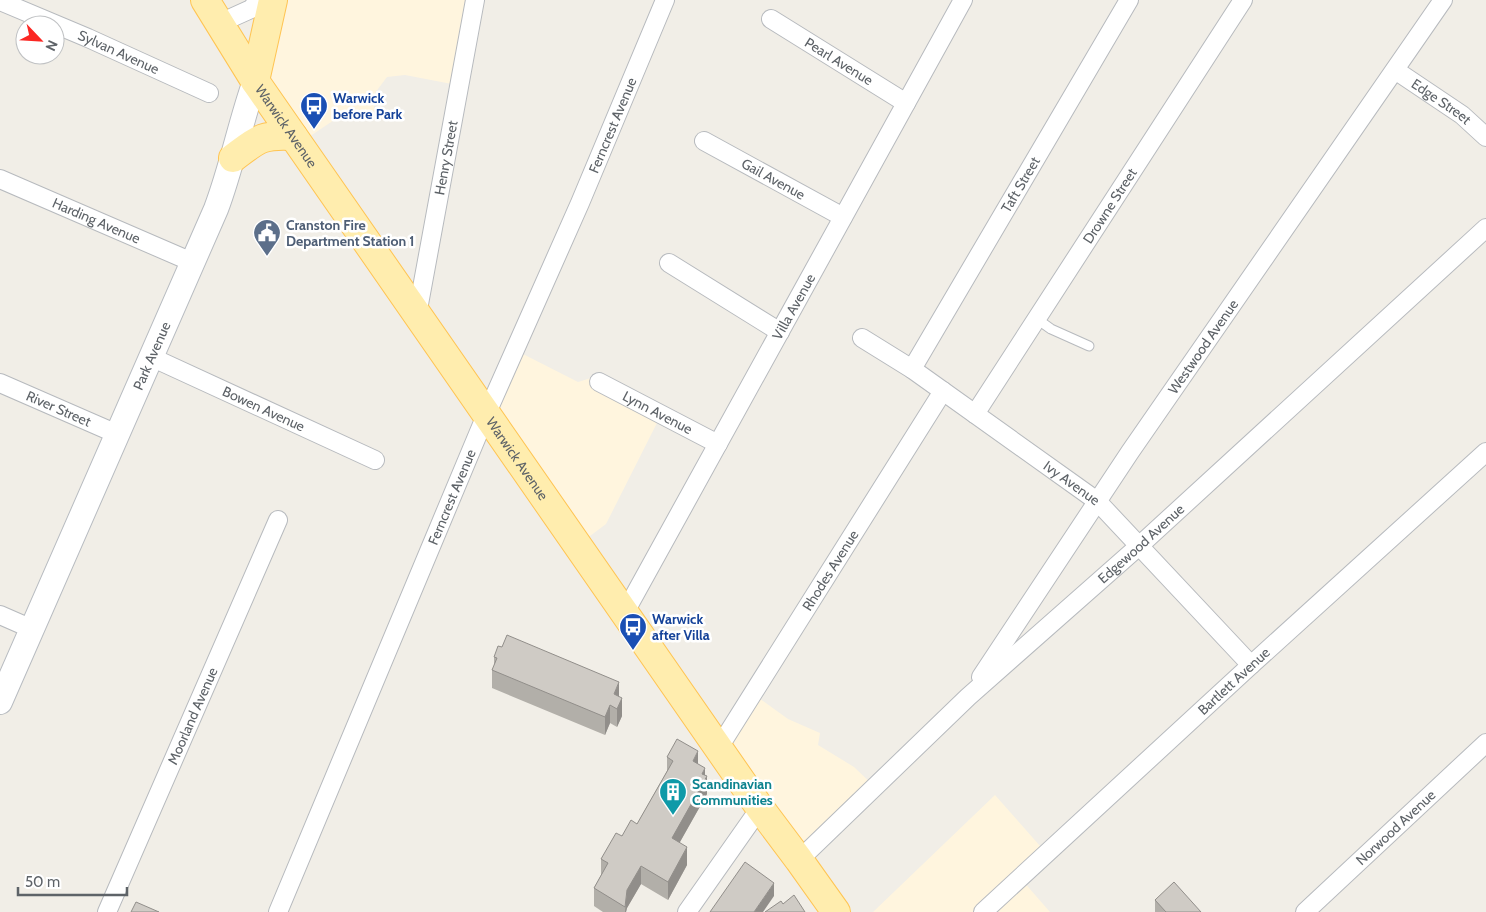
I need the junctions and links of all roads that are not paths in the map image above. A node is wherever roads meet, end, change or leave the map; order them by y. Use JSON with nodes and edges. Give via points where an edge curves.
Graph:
{"nodes":[{"id":1,"x":205,"y":0,"type":"edge"},
{"id":2,"x":259,"y":0,"type":"edge"},
{"id":3,"x":273,"y":0,"type":"edge"},
{"id":4,"x":475,"y":0,"type":"edge"},
{"id":5,"x":665,"y":0,"type":"edge"},
{"id":6,"x":963,"y":0,"type":"edge"},
{"id":7,"x":1129,"y":0,"type":"edge"},
{"id":8,"x":1243,"y":0,"type":"edge"},
{"id":9,"x":1443,"y":0,"type":"edge"},
{"id":10,"x":0,"y":1,"type":"edge"},
{"id":11,"x":771,"y":19,"type":"dead end"},
{"id":12,"x":220,"y":23,"type":"junction"},
{"id":13,"x":1395,"y":70,"type":"junction"},
{"id":14,"x":255,"y":81,"type":"junction"},
{"id":15,"x":209,"y":93,"type":"dead end"},
{"id":16,"x":906,"y":103,"type":"junction"},
{"id":17,"x":293,"y":136,"type":"junction"},
{"id":18,"x":1486,"y":137,"type":"edge"},
{"id":19,"x":704,"y":141,"type":"dead end"},
{"id":20,"x":233,"y":158,"type":"junction"},
{"id":21,"x":0,"y":179,"type":"edge"},
{"id":22,"x":843,"y":216,"type":"junction"},
{"id":23,"x":1486,"y":228,"type":"edge"},
{"id":24,"x":192,"y":262,"type":"junction"},
{"id":25,"x":669,"y":263,"type":"dead end"},
{"id":26,"x":417,"y":315,"type":"junction"},
{"id":27,"x":1037,"y":319,"type":"junction"},
{"id":28,"x":780,"y":332,"type":"junction"},
{"id":29,"x":862,"y":338,"type":"dead end"},
{"id":30,"x":1089,"y":346,"type":"dead end"},
{"id":31,"x":151,"y":357,"type":"junction"},
{"id":32,"x":912,"y":369,"type":"junction"},
{"id":33,"x":599,"y":382,"type":"dead end"},
{"id":34,"x":0,"y":383,"type":"edge"},
{"id":35,"x":943,"y":391,"type":"junction"},
{"id":36,"x":975,"y":414,"type":"junction"},
{"id":37,"x":486,"y":416,"type":"junction"},
{"id":38,"x":117,"y":434,"type":"junction"},
{"id":39,"x":718,"y":444,"type":"junction"},
{"id":40,"x":1486,"y":452,"type":"edge"},
{"id":41,"x":375,"y":460,"type":"dead end"},
{"id":42,"x":1097,"y":501,"type":"junction"},
{"id":43,"x":278,"y":520,"type":"dead end"},
{"id":44,"x":1139,"y":546,"type":"junction"},
{"id":45,"x":624,"y":614,"type":"junction"},
{"id":46,"x":0,"y":615,"type":"edge"},
{"id":47,"x":32,"y":629,"type":"junction"},
{"id":48,"x":1251,"y":665,"type":"junction"},
{"id":49,"x":968,"y":697,"type":"junction"},
{"id":50,"x":0,"y":702,"type":"edge"},
{"id":51,"x":1486,"y":743,"type":"edge"},
{"id":52,"x":718,"y":749,"type":"junction"},
{"id":53,"x":760,"y":808,"type":"junction"},
{"id":54,"x":799,"y":860,"type":"junction"},
{"id":55,"x":108,"y":912,"type":"edge"},
{"id":56,"x":278,"y":912,"type":"edge"},
{"id":57,"x":687,"y":912,"type":"edge"},
{"id":58,"x":836,"y":912,"type":"edge"},
{"id":59,"x":983,"y":912,"type":"edge"},
{"id":60,"x":1305,"y":912,"type":"edge"}],
"edges":[{"from":1,"to":12,"type":"main road","name":"Warwick Avenue"},
{"from":2,"to":12,"type":"street","via":[[250,9]]},
{"from":3,"to":14,"type":"main road","name":"Park Avenue"},
{"from":4,"to":26,"type":"street","name":"Henry Street"},
{"from":5,"to":37,"type":"street","name":"Ferncrest Avenue"},
{"from":6,"to":16,"type":"street","name":"Villa Avenue"},
{"from":7,"to":32,"type":"street","name":"Taft Street"},
{"from":8,"to":27,"type":"street","name":"Drowne Street"},
{"from":9,"to":13,"type":"street","name":"Westwood Avenue"},
{"from":10,"to":15,"type":"street","name":"Sylvan Avenue"},
{"from":11,"to":16,"type":"street","name":"Pearl Avenue"},
{"from":12,"to":14,"type":"main road","name":"Warwick Avenue"},
{"from":13,"to":18,"type":"street","name":"Edge Street","via":[[1462,115]]},
{"from":13,"to":42,"type":"street","name":"Westwood Avenue"},
{"from":14,"to":17,"type":"main road","name":"Warwick Avenue"},
{"from":14,"to":20,"type":"main road","name":"Park Avenue"},
{"from":16,"to":22,"type":"street","name":"Villa Avenue"},
{"from":17,"to":20,"type":"main road","via":[[274,135],[257,140]]},
{"from":17,"to":26,"type":"main road","name":"Warwick Avenue"},
{"from":19,"to":22,"type":"street","name":"Gail Avenue"},
{"from":20,"to":24,"type":"main road","name":"Park Avenue","via":[[219,201]]},
{"from":21,"to":24,"type":"street","name":"Harding Avenue"},
{"from":22,"to":28,"type":"street","name":"Villa Avenue"},
{"from":23,"to":44,"type":"street","name":"Edgewood Avenue"},
{"from":24,"to":31,"type":"main road","name":"Park Avenue"},
{"from":25,"to":28,"type":"street"},
{"from":26,"to":37,"type":"main road","name":"Warwick Avenue"},
{"from":27,"to":30,"type":"lane"},
{"from":27,"to":36,"type":"street","name":"Drowne Street"},
{"from":28,"to":39,"type":"street","name":"Villa Avenue"},
{"from":29,"to":32,"type":"street","name":"Ivy Avenue"},
{"from":31,"to":38,"type":"main road","name":"Park Avenue"},
{"from":31,"to":41,"type":"street","name":"Bowen Avenue"},
{"from":32,"to":35,"type":"street","name":"Ivy Avenue"},
{"from":33,"to":39,"type":"street","name":"Lynn Avenue"},
{"from":34,"to":38,"type":"street","name":"River Street"},
{"from":35,"to":36,"type":"street","name":"Ivy Avenue"},
{"from":35,"to":52,"type":"street","name":"Rhodes Avenue"},
{"from":36,"to":42,"type":"street","name":"Ivy Avenue"},
{"from":37,"to":45,"type":"main road","name":"Warwick Avenue"},
{"from":37,"to":56,"type":"street","name":"Ferncrest Avenue"},
{"from":38,"to":47,"type":"main road","name":"Park Avenue"},
{"from":39,"to":45,"type":"street","name":"Villa Avenue"},
{"from":40,"to":48,"type":"street","name":"Bartlett Avenue"},
{"from":42,"to":44,"type":"street","name":"Ivy Avenue"},
{"from":42,"to":49,"type":"street","name":"Westwood Avenue"},
{"from":43,"to":55,"type":"street","name":"Moorland Avenue"},
{"from":44,"to":48,"type":"street","name":"Ivy Avenue"},
{"from":44,"to":49,"type":"street","name":"Edgewood Avenue"},
{"from":45,"to":52,"type":"main road","name":"Warwick Avenue"},
{"from":46,"to":47,"type":"street"},
{"from":47,"to":50,"type":"main road","name":"Park Avenue"},
{"from":48,"to":59,"type":"street","name":"Bartlett Avenue"},
{"from":49,"to":54,"type":"street","name":"Edgewood Avenue"},
{"from":51,"to":60,"type":"street","name":"Norwood Avenue"},
{"from":52,"to":53,"type":"main road","name":"Warwick Avenue"},
{"from":53,"to":54,"type":"main road","name":"Warwick Avenue"},
{"from":53,"to":57,"type":"street"},
{"from":54,"to":58,"type":"main road","name":"Warwick Avenue"}]}
